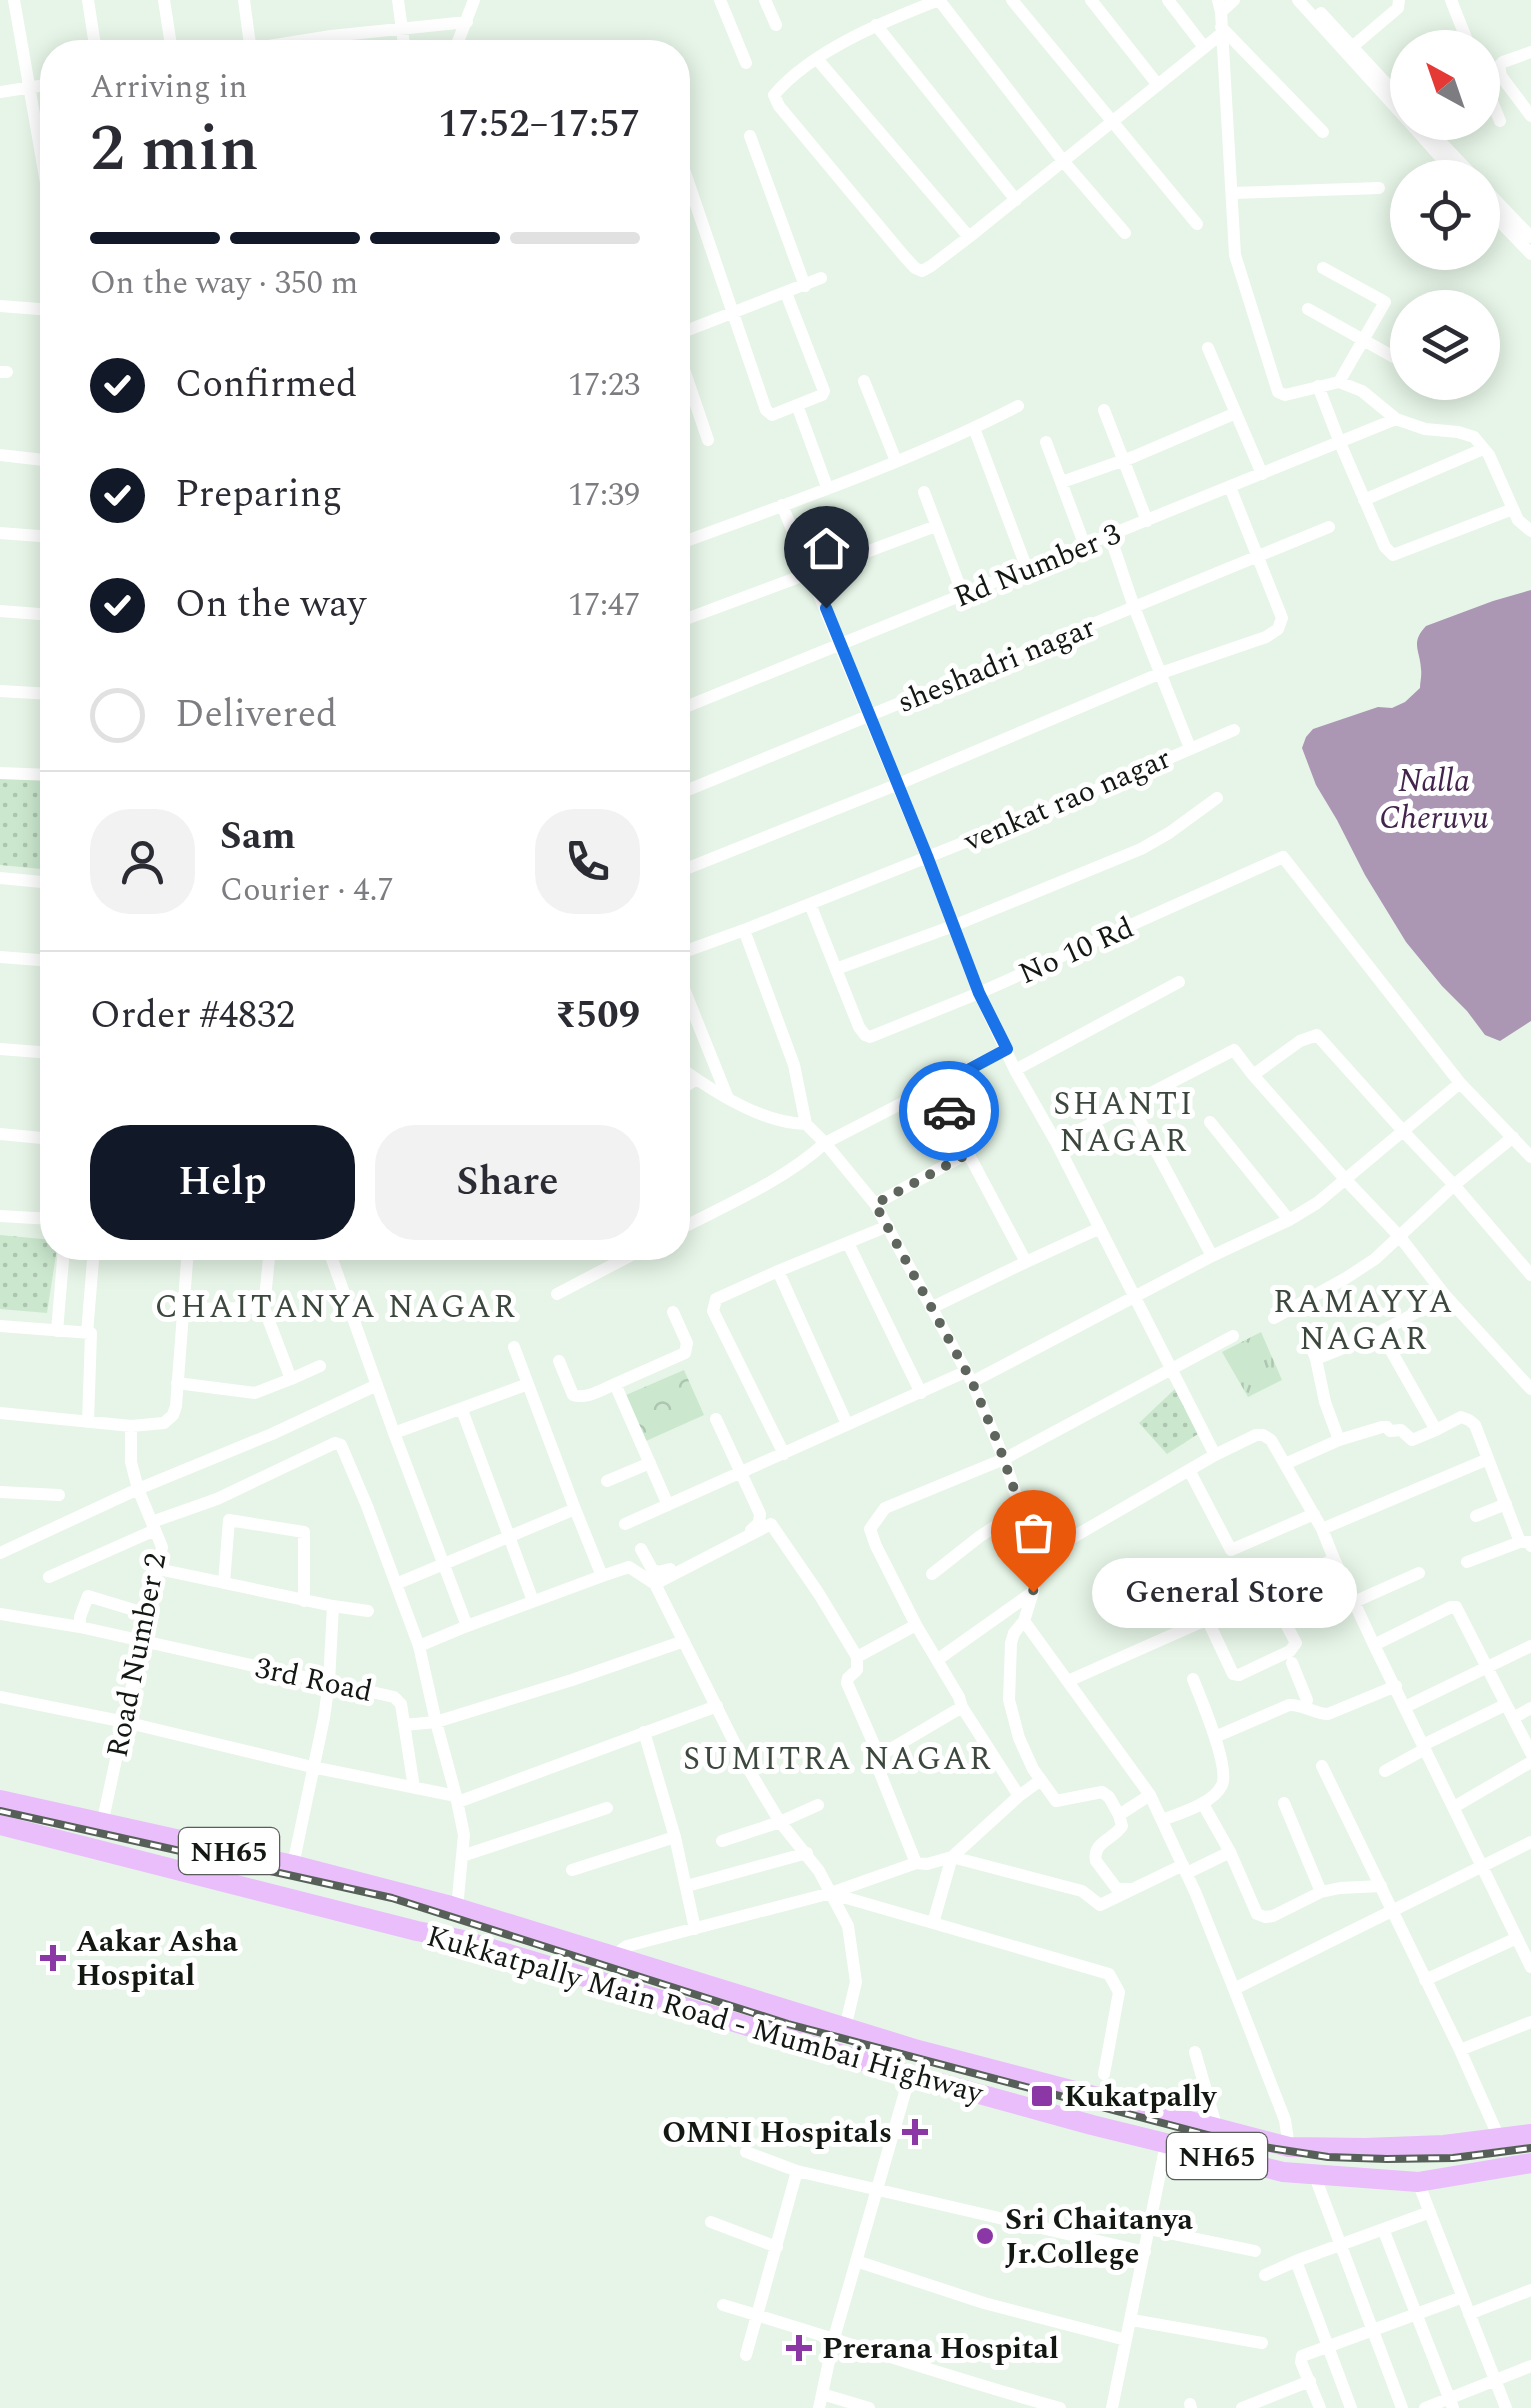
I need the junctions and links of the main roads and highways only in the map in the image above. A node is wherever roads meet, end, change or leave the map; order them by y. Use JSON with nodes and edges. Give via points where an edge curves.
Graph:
{"nodes":[{"id":1,"x":0,"y":1800,"type":"edge"},
{"id":2,"x":0,"y":1825,"type":"edge"},
{"id":3,"x":454,"y":1907,"type":"junction"},
{"id":4,"x":440,"y":1936,"type":"junction"},
{"id":5,"x":1531,"y":2134,"type":"edge"},
{"id":6,"x":1531,"y":2163,"type":"edge"}],
"edges":[{"from":1,"to":3,"type":"highway","name":"Kukkatpally Main Road - Mumbai Highway","number":"NH65"},
{"from":2,"to":4,"type":"highway","name":"Kukkatpally Main Road - Mumbai Highway","number":"NH65"},
{"from":3,"to":4,"type":"highway"},
{"from":3,"to":5,"type":"highway","name":"Kukkatpally Main Road - Mumbai Highway","number":"NH65","via":[[937,2056],[1289,2147],[1444,2145]]},
{"from":4,"to":6,"type":"highway","name":"Kukkatpally Main Road - Mumbai Highway","number":"NH65","via":[[910,2075],[1283,2172],[1418,2182]]}]}
